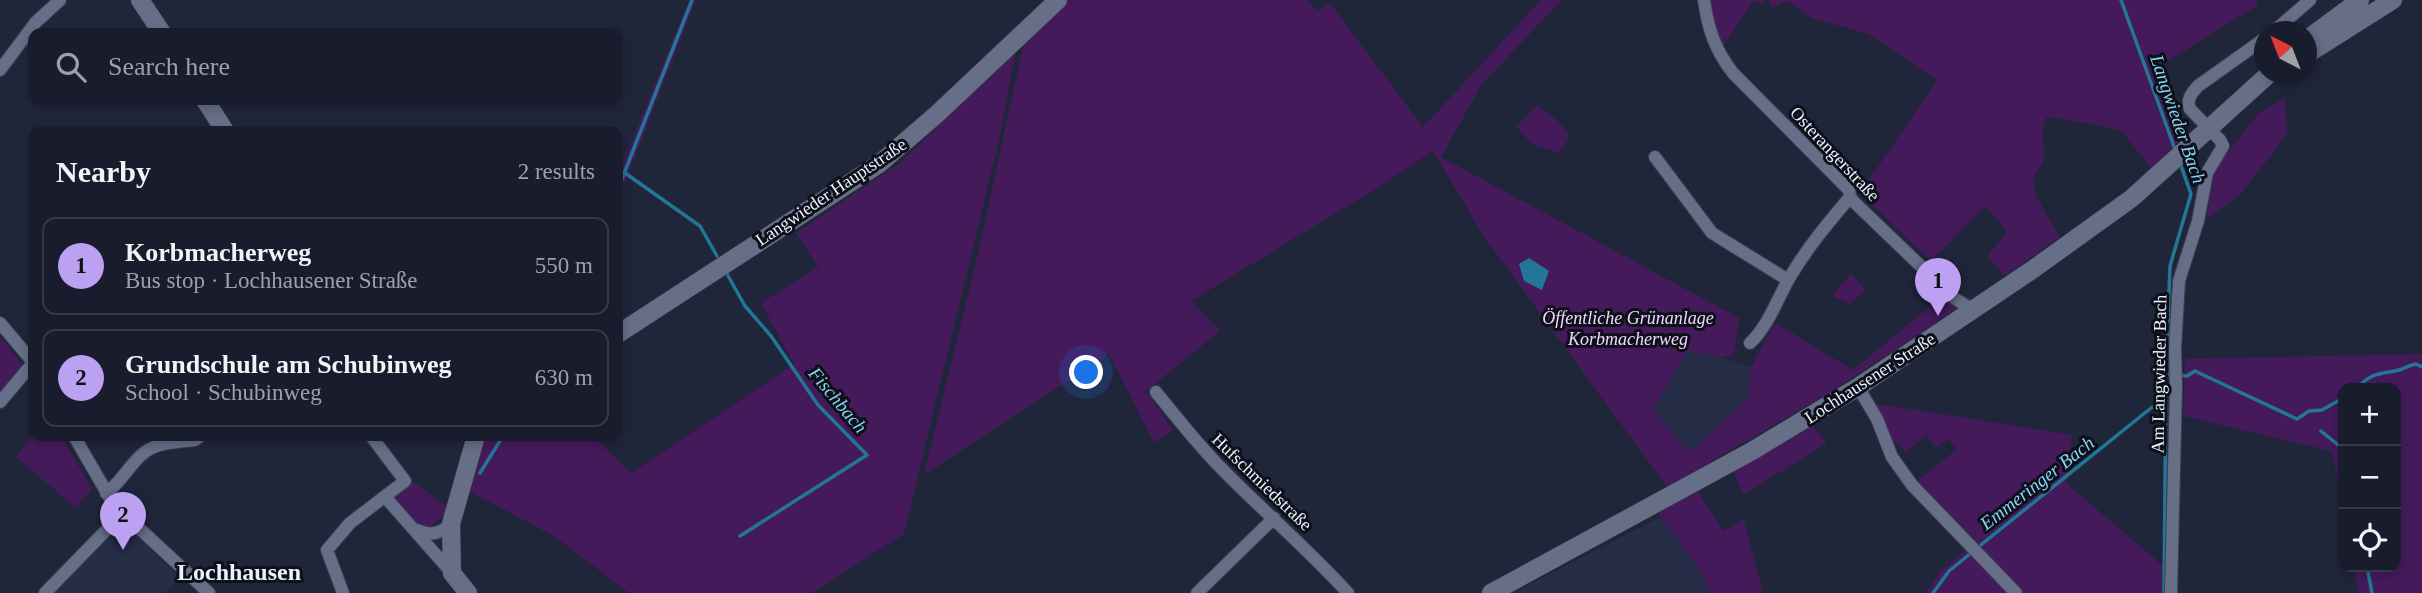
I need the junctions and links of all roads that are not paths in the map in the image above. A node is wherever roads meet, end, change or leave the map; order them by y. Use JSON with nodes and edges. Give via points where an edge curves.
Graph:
{"nodes":[{"id":1,"x":60,"y":0,"type":"edge"},
{"id":2,"x":140,"y":0,"type":"edge"},
{"id":3,"x":1058,"y":0,"type":"edge"},
{"id":4,"x":1704,"y":0,"type":"edge"},
{"id":5,"x":2310,"y":0,"type":"edge"},
{"id":6,"x":2360,"y":0,"type":"edge"},
{"id":7,"x":2393,"y":0,"type":"edge"},
{"id":8,"x":2286,"y":21,"type":"edge"},
{"id":9,"x":31,"y":28,"type":"edge"},
{"id":10,"x":159,"y":28,"type":"edge"},
{"id":11,"x":28,"y":32,"type":"edge"},
{"id":12,"x":2317,"y":32,"type":"edge"},
{"id":13,"x":2254,"y":46,"type":"edge"},
{"id":14,"x":2317,"y":48,"type":"edge"},
{"id":15,"x":0,"y":69,"type":"edge"},
{"id":16,"x":2258,"y":84,"type":"edge"},
{"id":17,"x":2266,"y":84,"type":"edge"},
{"id":18,"x":208,"y":105,"type":"edge"},
{"id":19,"x":2214,"y":123,"type":"junction"},
{"id":20,"x":222,"y":126,"type":"edge"},
{"id":21,"x":1655,"y":157,"type":"dead end"},
{"id":22,"x":1850,"y":197,"type":"junction"},
{"id":23,"x":1788,"y":280,"type":"junction"},
{"id":24,"x":1973,"y":310,"type":"junction"},
{"id":25,"x":0,"y":323,"type":"edge"},
{"id":26,"x":623,"y":331,"type":"edge"},
{"id":27,"x":1751,"y":343,"type":"dead end"},
{"id":28,"x":28,"y":356,"type":"edge"},
{"id":29,"x":28,"y":368,"type":"edge"},
{"id":30,"x":1858,"y":387,"type":"junction"},
{"id":31,"x":1156,"y":392,"type":"dead end"},
{"id":32,"x":0,"y":402,"type":"edge"},
{"id":33,"x":77,"y":441,"type":"edge"},
{"id":34,"x":189,"y":441,"type":"edge"},
{"id":35,"x":375,"y":441,"type":"edge"},
{"id":36,"x":474,"y":441,"type":"edge"},
{"id":37,"x":106,"y":493,"type":"junction"},
{"id":38,"x":386,"y":498,"type":"junction"},
{"id":39,"x":122,"y":514,"type":"junction"},
{"id":40,"x":1274,"y":518,"type":"junction"},
{"id":41,"x":451,"y":524,"type":"junction"},
{"id":42,"x":417,"y":530,"type":"junction"},
{"id":43,"x":452,"y":573,"type":"junction"},
{"id":44,"x":45,"y":593,"type":"edge"},
{"id":45,"x":209,"y":593,"type":"edge"},
{"id":46,"x":342,"y":593,"type":"edge"},
{"id":47,"x":468,"y":593,"type":"edge"},
{"id":48,"x":1197,"y":593,"type":"edge"},
{"id":49,"x":1348,"y":593,"type":"edge"},
{"id":50,"x":1491,"y":593,"type":"edge"},
{"id":51,"x":2016,"y":593,"type":"edge"},
{"id":52,"x":2171,"y":593,"type":"edge"}],
"edges":[{"from":1,"to":9,"type":"street"},
{"from":2,"to":10,"type":"main road"},
{"from":3,"to":26,"type":"main road","name":"Langwieder Hauptstraße","via":[[879,164]]},
{"from":4,"to":22,"type":"street","name":"Osterangerstraße","via":[[1721,57],[1849,190]]},
{"from":5,"to":8,"type":"street"},
{"from":6,"to":12,"type":"main road"},
{"from":7,"to":14,"type":"main road"},
{"from":11,"to":15,"type":"street"},
{"from":13,"to":19,"type":"street","via":[[2191,94],[2189,106]]},
{"from":16,"to":19,"type":"main road","name":"Lochhausener Straße"},
{"from":17,"to":19,"type":"main road","name":"Lochhausener Straße"},
{"from":18,"to":20,"type":"main road"},
{"from":19,"to":24,"type":"main road","name":"Lochhausener Straße","via":[[2132,198]]},
{"from":19,"to":52,"type":"street","name":"Am Langwieder Bach","via":[[2223,146],[2207,173],[2179,281]]},
{"from":21,"to":23,"type":"street","via":[[1712,233]]},
{"from":22,"to":23,"type":"street","via":[[1812,241]]},
{"from":22,"to":24,"type":"street","name":"Osterangerstraße","via":[[1954,298]]},
{"from":23,"to":27,"type":"street","via":[[1761,333]]},
{"from":24,"to":30,"type":"main road","name":"Lochhausener Straße"},
{"from":25,"to":28,"type":"street"},
{"from":29,"to":32,"type":"street"},
{"from":30,"to":50,"type":"main road","name":"Lochhausener Straße","via":[[1752,451]]},
{"from":30,"to":51,"type":"street","via":[[1905,475]]},
{"from":31,"to":40,"type":"street","name":"Hufschmiedstraße","via":[[1192,438]]},
{"from":33,"to":37,"type":"street"},
{"from":34,"to":37,"type":"street","via":[[145,452]]},
{"from":35,"to":38,"type":"street","via":[[405,481]]},
{"from":36,"to":41,"type":"main road"},
{"from":37,"to":39,"type":"street"},
{"from":38,"to":42,"type":"street"},
{"from":38,"to":46,"type":"street","via":[[350,523],[327,550]]},
{"from":39,"to":44,"type":"street"},
{"from":39,"to":45,"type":"street"},
{"from":40,"to":48,"type":"street"},
{"from":40,"to":49,"type":"street","name":"Hufschmiedstraße"},
{"from":41,"to":42,"type":"street","via":[[428,535]]},
{"from":41,"to":43,"type":"main road"},
{"from":42,"to":43,"type":"street"},
{"from":43,"to":47,"type":"main road"}]}
